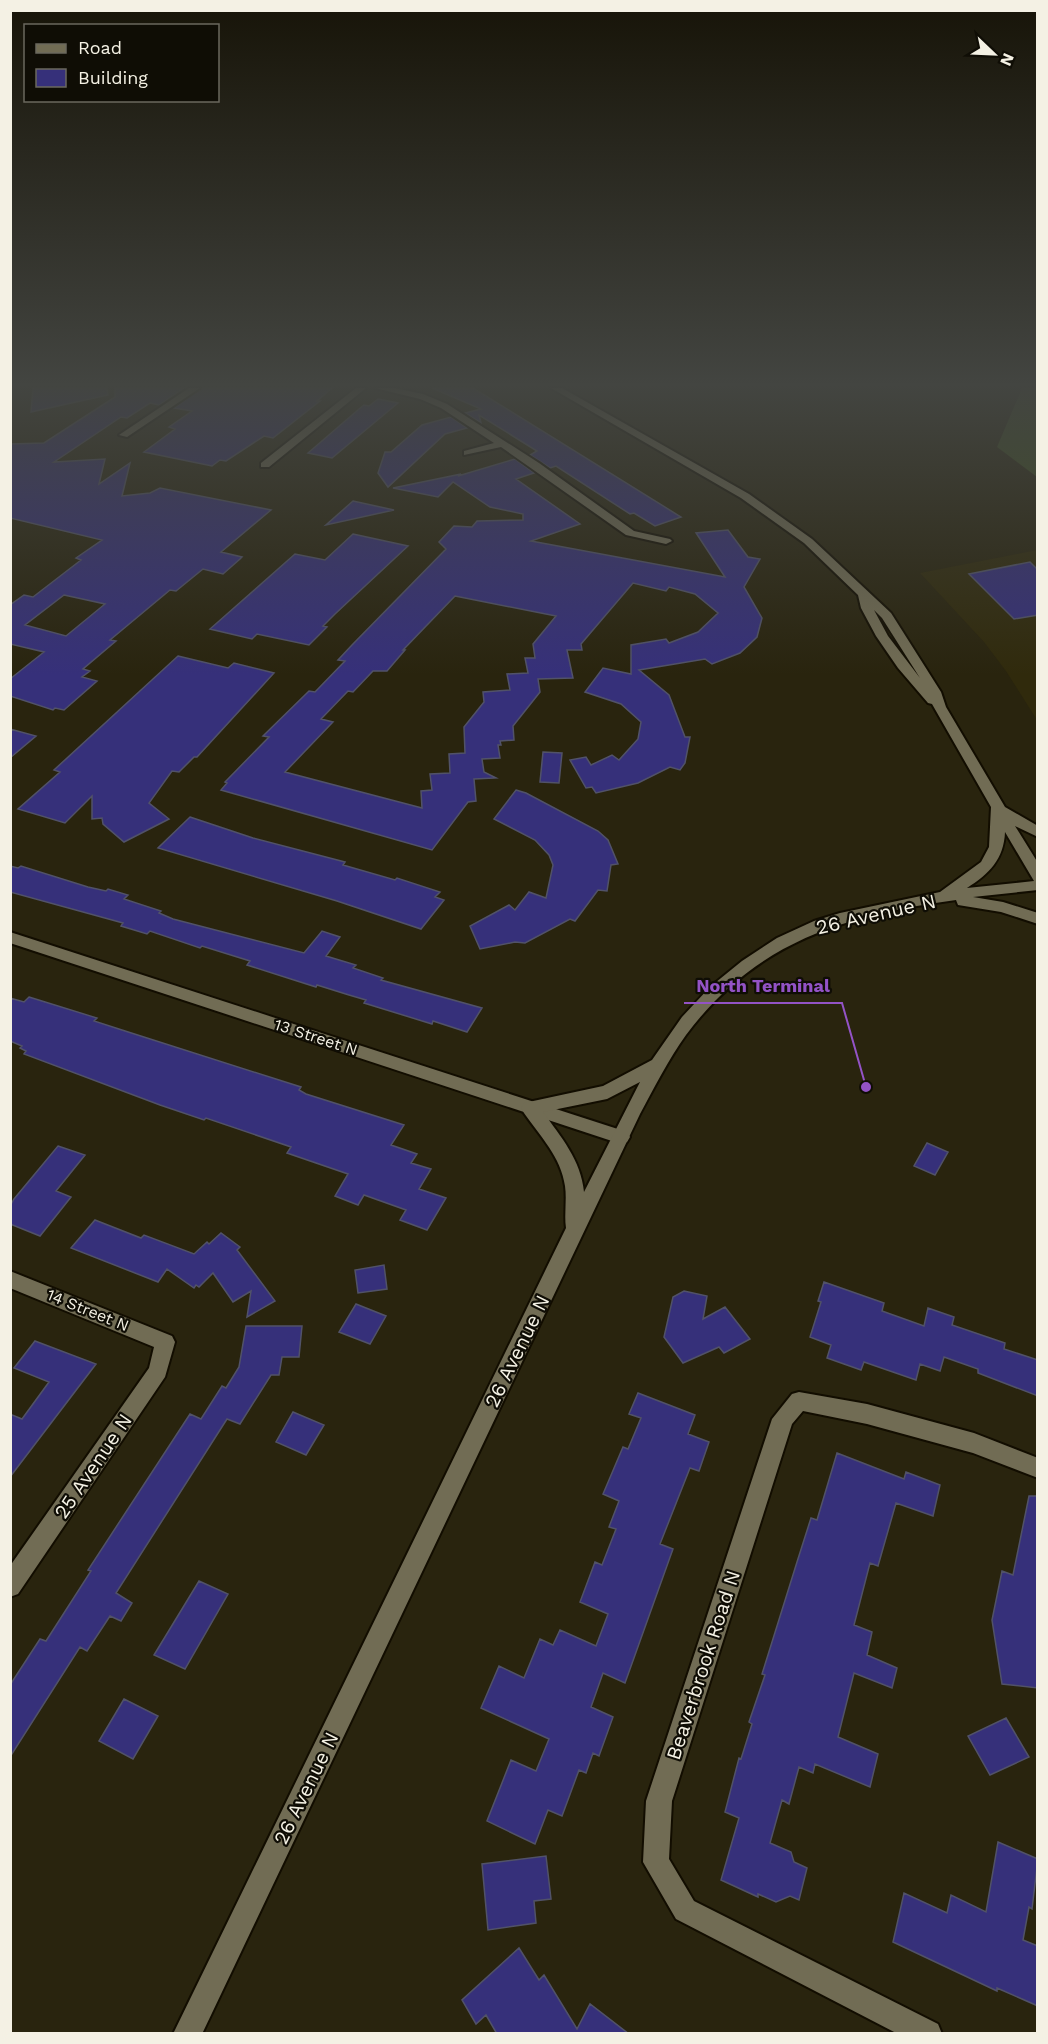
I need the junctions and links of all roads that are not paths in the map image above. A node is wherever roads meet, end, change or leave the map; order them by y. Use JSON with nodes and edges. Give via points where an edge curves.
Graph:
{"nodes":[{"id":1,"x":561,"y":483,"type":"edge"},
{"id":2,"x":723,"y":483,"type":"edge"},
{"id":3,"x":666,"y":541,"type":"dead end"},
{"id":4,"x":997,"y":808,"type":"junction"},
{"id":5,"x":1038,"y":833,"type":"edge"},
{"id":6,"x":1038,"y":877,"type":"edge"},
{"id":7,"x":1038,"y":885,"type":"edge"},
{"id":8,"x":942,"y":898,"type":"junction"},
{"id":9,"x":1038,"y":919,"type":"edge"},
{"id":10,"x":10,"y":937,"type":"edge"},
{"id":11,"x":659,"y":1065,"type":"junction"},
{"id":12,"x":530,"y":1108,"type":"junction"},
{"id":13,"x":621,"y":1137,"type":"junction"},
{"id":14,"x":574,"y":1233,"type":"junction"},
{"id":15,"x":10,"y":1279,"type":"edge"},
{"id":16,"x":165,"y":1342,"type":"joint"},
{"id":17,"x":1038,"y":1468,"type":"edge"},
{"id":18,"x":10,"y":1586,"type":"edge"},
{"id":19,"x":187,"y":2034,"type":"edge"},
{"id":20,"x":928,"y":2034,"type":"edge"}],
"edges":[{"from":1,"to":3,"type":"main road","via":[[630,533]]},
{"from":2,"to":4,"type":"main road","via":[[785,523],[831,560],[863,595],[868,612],[905,668],[940,707]]},
{"from":4,"to":5,"type":"main road"},
{"from":4,"to":6,"type":"main road"},
{"from":4,"to":8,"type":"main road","via":[[996,850],[992,858],[983,870]]},
{"from":7,"to":8,"type":"main road","name":"26 Avenue N"},
{"from":8,"to":9,"type":"main road","via":[[1003,907]]},
{"from":8,"to":11,"type":"main road","name":"26 Avenue N","via":[[818,925],[786,940],[718,990],[690,1019]]},
{"from":10,"to":12,"type":"main road","name":"13 Street N"},
{"from":11,"to":12,"type":"main road","via":[[607,1092]]},
{"from":11,"to":13,"type":"main road","name":"26 Avenue N"},
{"from":12,"to":13,"type":"main road","name":"13 Street N"},
{"from":12,"to":14,"type":"main road","via":[[571,1171]]},
{"from":13,"to":14,"type":"main road","name":"26 Avenue N"},
{"from":14,"to":19,"type":"main road","name":"26 Avenue N"},
{"from":15,"to":16,"type":"main road","name":"14 Street N"},
{"from":16,"to":18,"type":"main road","name":"25 Avenue N","via":[[158,1371]]},
{"from":17,"to":20,"type":"main road","name":"Beaverbrook Road N","via":[[963,1440],[867,1414],[799,1401],[783,1419],[659,1801],[656,1862],[685,1910]]}]}
